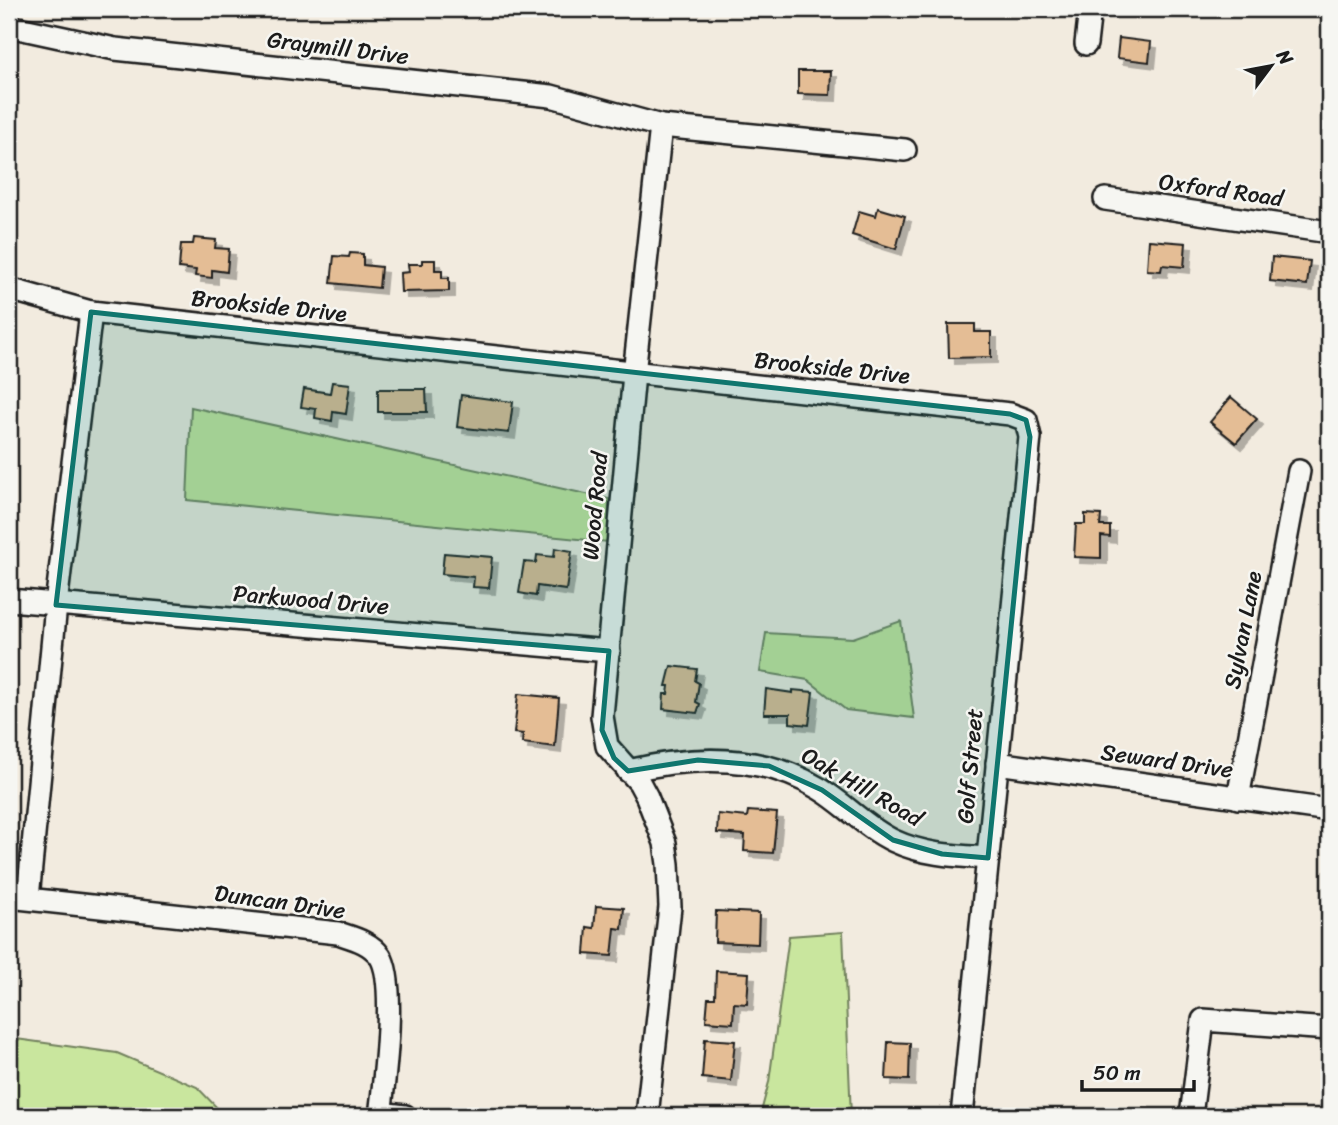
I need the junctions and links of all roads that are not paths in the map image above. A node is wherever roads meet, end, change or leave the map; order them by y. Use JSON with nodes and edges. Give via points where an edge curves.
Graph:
{"nodes":[{"id":1,"x":1090,"y":9,"type":"edge"},
{"id":2,"x":9,"y":26,"type":"edge"},
{"id":3,"x":1086,"y":44,"type":"dead end"},
{"id":4,"x":661,"y":126,"type":"junction"},
{"id":5,"x":905,"y":150,"type":"dead end"},
{"id":6,"x":1105,"y":199,"type":"dead end"},
{"id":7,"x":1329,"y":232,"type":"edge"},
{"id":8,"x":9,"y":289,"type":"edge"},
{"id":9,"x":91,"y":312,"type":"junction"},
{"id":10,"x":634,"y":374,"type":"junction"},
{"id":11,"x":1026,"y":420,"type":"joint"},
{"id":12,"x":1299,"y":471,"type":"dead end"},
{"id":13,"x":9,"y":600,"type":"edge"},
{"id":14,"x":56,"y":605,"type":"junction"},
{"id":15,"x":608,"y":651,"type":"junction"},
{"id":16,"x":997,"y":764,"type":"junction"},
{"id":17,"x":628,"y":771,"type":"junction"},
{"id":18,"x":1238,"y":798,"type":"junction"},
{"id":19,"x":1329,"y":810,"type":"edge"},
{"id":20,"x":988,"y":858,"type":"junction"},
{"id":21,"x":19,"y":898,"type":"edge"},
{"id":22,"x":1329,"y":1029,"type":"edge"},
{"id":23,"x":380,"y":1115,"type":"edge"},
{"id":24,"x":405,"y":1116,"type":"edge"},
{"id":25,"x":646,"y":1116,"type":"edge"},
{"id":26,"x":962,"y":1116,"type":"edge"},
{"id":27,"x":1191,"y":1116,"type":"edge"}],
"edges":[{"from":1,"to":3,"type":"street"},
{"from":2,"to":4,"type":"street","name":"Graymill Drive","via":[[116,49],[551,96]]},
{"from":4,"to":5,"type":"street"},
{"from":4,"to":10,"type":"street","name":"Wood Road"},
{"from":6,"to":7,"type":"street","name":"Oxford Road"},
{"from":8,"to":9,"type":"street","name":"Brookside Drive"},
{"from":9,"to":10,"type":"street","name":"Brookside Drive"},
{"from":9,"to":14,"type":"street"},
{"from":10,"to":11,"type":"street","name":"Brookside Drive","via":[[1010,414]]},
{"from":10,"to":15,"type":"street","name":"Wood Road"},
{"from":11,"to":16,"type":"street","name":"Golf Street","via":[[1030,438]]},
{"from":12,"to":18,"type":"street","name":"Sylvan Lane"},
{"from":13,"to":14,"type":"street","name":"Parkwood Drive"},
{"from":14,"to":15,"type":"street","name":"Parkwood Drive"},
{"from":14,"to":21,"type":"street"},
{"from":15,"to":17,"type":"street","name":"Wood Road","via":[[602,730],[611,752]]},
{"from":16,"to":18,"type":"street","name":"Seward Drive"},
{"from":16,"to":20,"type":"street","name":"Golf Street"},
{"from":17,"to":20,"type":"street","name":"Oak Hill Road","via":[[698,760],[769,766],[822,790],[893,840],[942,855]]},
{"from":17,"to":25,"type":"street","name":"Wood Road","via":[[647,797],[665,843],[671,887]]},
{"from":18,"to":19,"type":"street","name":"Seward Drive"},
{"from":20,"to":26,"type":"street","name":"Golf Street"},
{"from":21,"to":23,"type":"street","name":"Duncan Drive","via":[[338,933],[367,944],[379,954],[390,984]]},
{"from":22,"to":27,"type":"street","via":[[1203,1020]]},
{"from":23,"to":24,"type":"street"}]}
